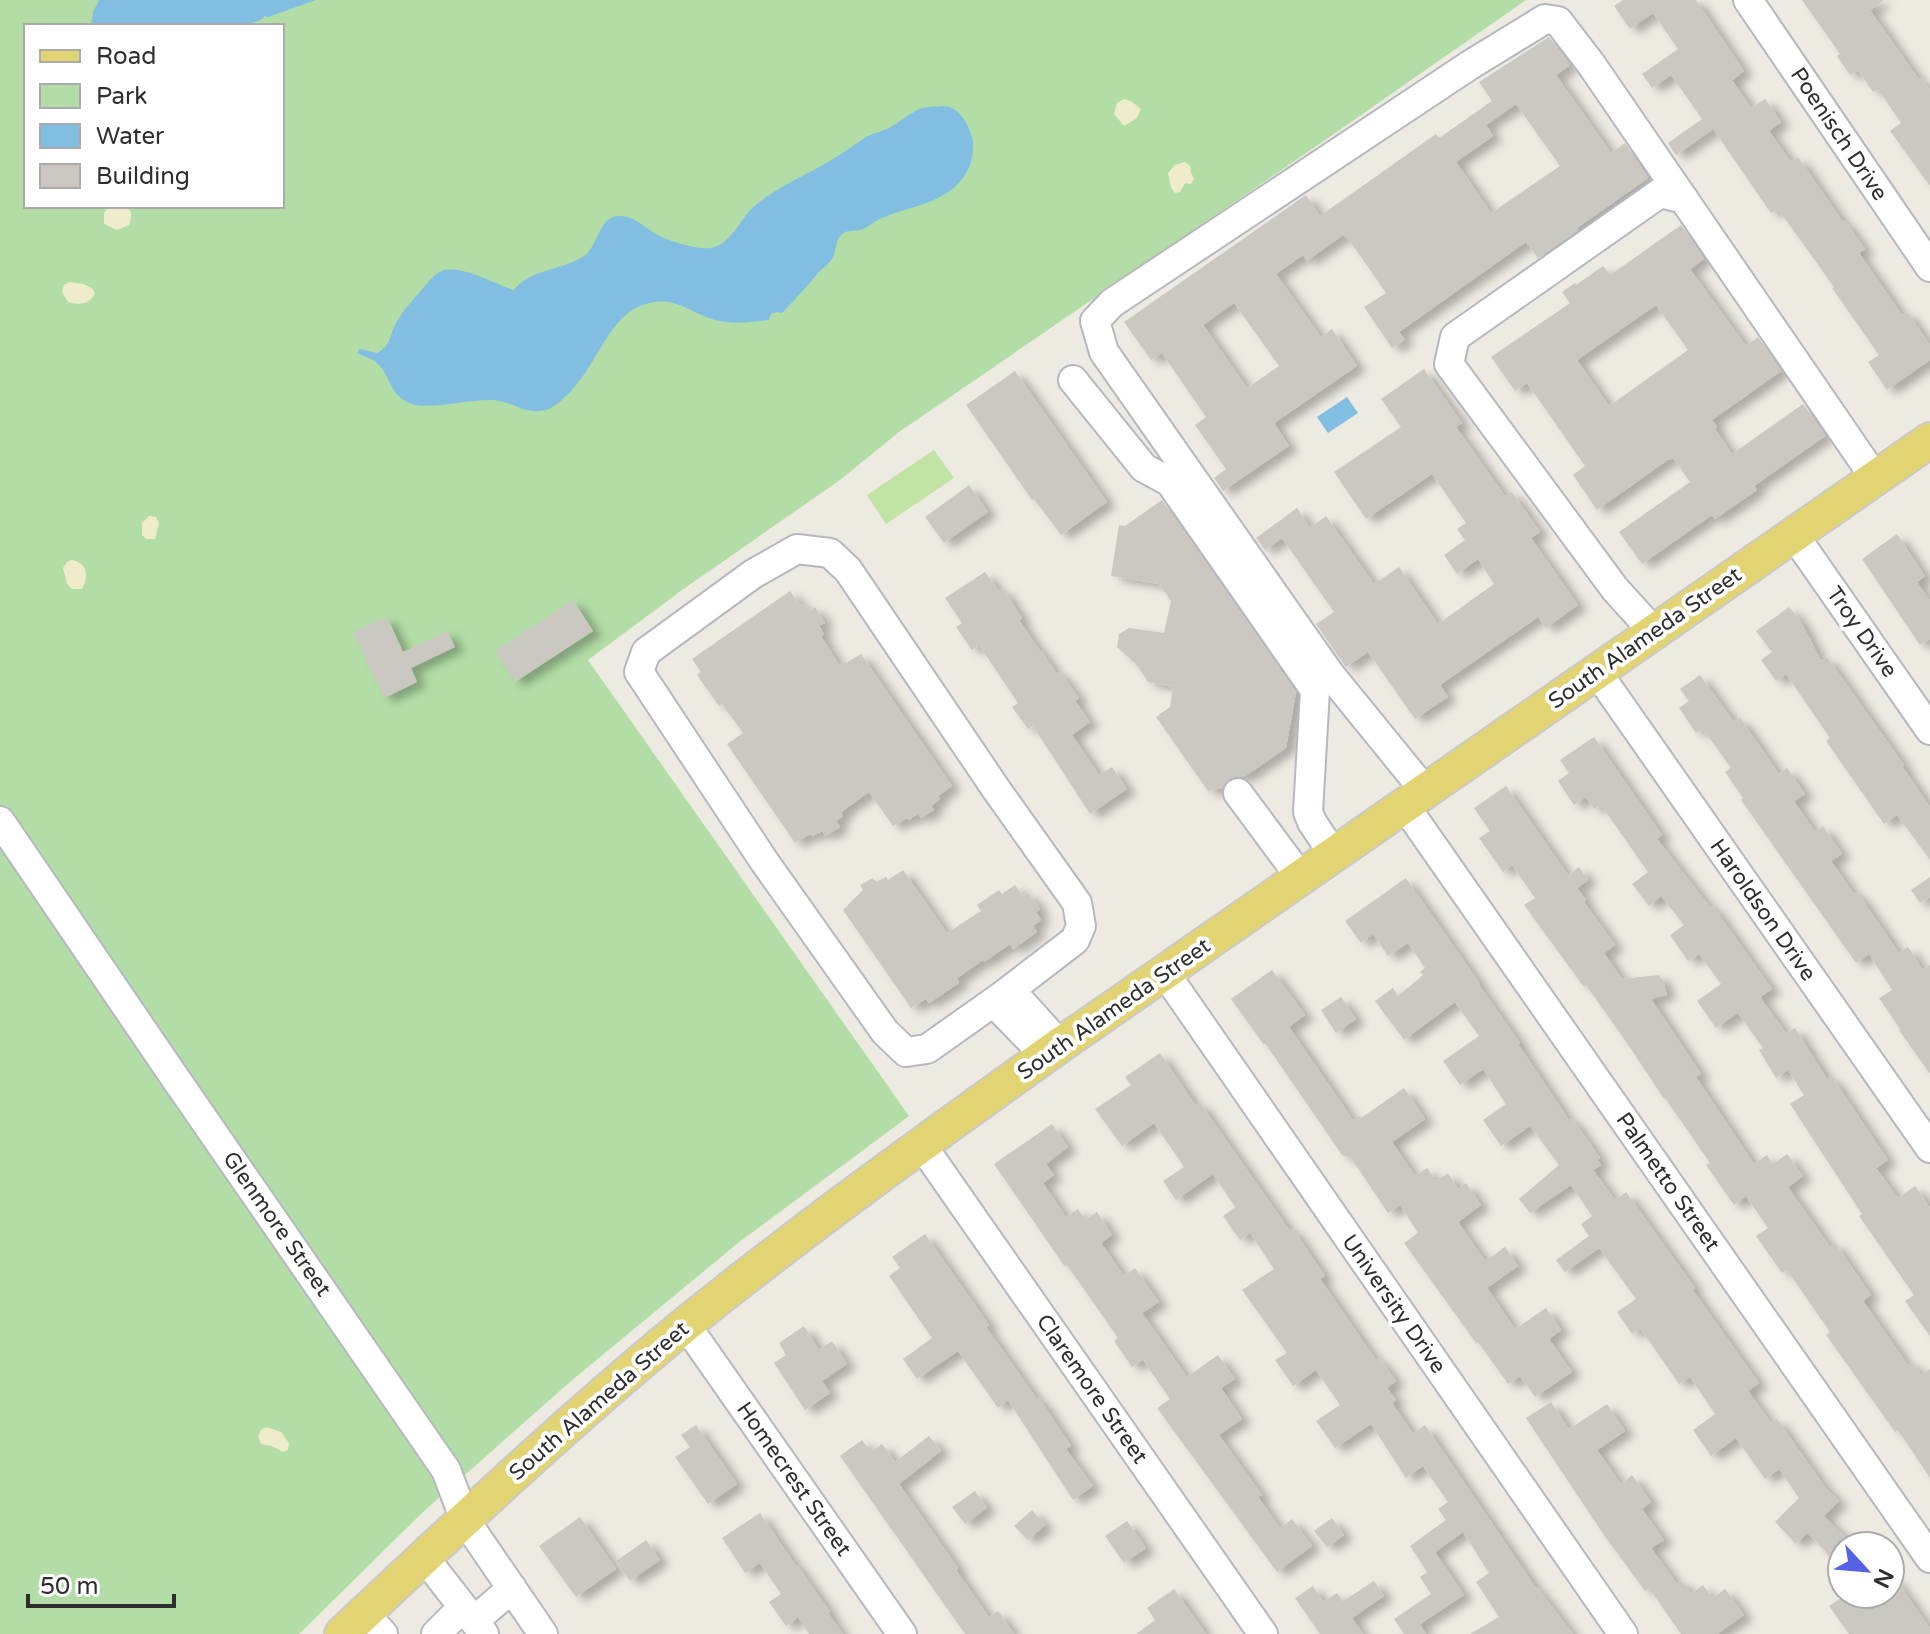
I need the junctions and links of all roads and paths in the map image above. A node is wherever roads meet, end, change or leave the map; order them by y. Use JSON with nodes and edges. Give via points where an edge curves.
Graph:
{"nodes":[{"id":1,"x":1748,"y":0,"type":"edge"},
{"id":2,"x":1684,"y":199,"type":"junction"},
{"id":3,"x":1930,"y":267,"type":"edge"},
{"id":4,"x":1073,"y":380,"type":"dead end"},
{"id":5,"x":1930,"y":440,"type":"edge"},
{"id":6,"x":1875,"y":478,"type":"junction"},
{"id":7,"x":1794,"y":535,"type":"junction"},
{"id":8,"x":1654,"y":632,"type":"junction"},
{"id":9,"x":1597,"y":672,"type":"junction"},
{"id":10,"x":1930,"y":730,"type":"edge"},
{"id":11,"x":1238,"y":793,"type":"dead end"},
{"id":12,"x":1415,"y":798,"type":"junction"},
{"id":13,"x":0,"y":821,"type":"edge"},
{"id":14,"x":1334,"y":855,"type":"junction"},
{"id":15,"x":1301,"y":878,"type":"junction"},
{"id":16,"x":1165,"y":973,"type":"junction"},
{"id":17,"x":1002,"y":996,"type":"junction"},
{"id":18,"x":1053,"y":1050,"type":"junction"},
{"id":19,"x":921,"y":1144,"type":"junction"},
{"id":20,"x":1930,"y":1148,"type":"edge"},
{"id":21,"x":686,"y":1325,"type":"junction"},
{"id":22,"x":465,"y":1520,"type":"junction"},
{"id":23,"x":424,"y":1557,"type":"junction"},
{"id":24,"x":1930,"y":1558,"type":"edge"},
{"id":25,"x":512,"y":1588,"type":"junction"},
{"id":26,"x":474,"y":1621,"type":"edge"},
{"id":27,"x":363,"y":1627,"type":"edge"},
{"id":28,"x":436,"y":1634,"type":"edge"},
{"id":29,"x":543,"y":1634,"type":"edge"},
{"id":30,"x":902,"y":1634,"type":"edge"},
{"id":31,"x":1263,"y":1634,"type":"edge"},
{"id":32,"x":1623,"y":1634,"type":"edge"}],
"edges":[{"from":1,"to":3,"type":"street","name":"Poenisch Drive"},
{"from":2,"to":6,"type":"street"},
{"from":2,"to":8,"type":"street","via":[[1660,193],[1455,337],[1449,364],[1615,589]]},
{"from":2,"to":12,"type":"street","name":"Palmetto Street","via":[[1558,21],[1545,19],[1112,303],[1095,321],[1104,352]]},
{"from":4,"to":14,"type":"street","via":[[1144,468],[1170,482],[1315,690],[1308,812]]},
{"from":5,"to":6,"type":"main road","name":"South Alameda Street"},
{"from":6,"to":7,"type":"main road","name":"South Alameda Street"},
{"from":7,"to":8,"type":"main road","name":"South Alameda Street"},
{"from":7,"to":10,"type":"street","name":"Troy Drive"},
{"from":8,"to":9,"type":"main road","name":"South Alameda Street"},
{"from":9,"to":12,"type":"main road","name":"South Alameda Street"},
{"from":9,"to":20,"type":"street","name":"Haroldson Drive"},
{"from":11,"to":15,"type":"street"},
{"from":12,"to":14,"type":"main road","name":"South Alameda Street"},
{"from":12,"to":24,"type":"street","name":"Palmetto Street"},
{"from":13,"to":22,"type":"street","name":"Glenmore Street","via":[[446,1470]]},
{"from":14,"to":15,"type":"main road","name":"South Alameda Street"},
{"from":15,"to":16,"type":"main road","name":"South Alameda Street"},
{"from":16,"to":18,"type":"main road","name":"South Alameda Street"},
{"from":16,"to":32,"type":"street","name":"University Drive"},
{"from":17,"to":17,"type":"street","via":[[927,1049],[906,1052],[885,1032],[639,672],[646,652],[753,574],[797,549],[830,553],[848,570],[1077,903],[1081,926],[1075,940]]},
{"from":17,"to":18,"type":"street","via":[[1022,1003]]},
{"from":18,"to":19,"type":"main road","name":"South Alameda Street"},
{"from":19,"to":21,"type":"main road","name":"South Alameda Street"},
{"from":19,"to":31,"type":"street","name":"Claremore Street"},
{"from":21,"to":22,"type":"main road","name":"South Alameda Street"},
{"from":21,"to":30,"type":"street","name":"Homecrest Street"},
{"from":22,"to":23,"type":"main road","name":"South Alameda Street"},
{"from":22,"to":25,"type":"street","name":"Glenmore Street"},
{"from":23,"to":26,"type":"street"},
{"from":23,"to":27,"type":"main road","name":"South Alameda Street"},
{"from":25,"to":26,"type":"street"},
{"from":25,"to":29,"type":"street","name":"Glenmore Street"},
{"from":26,"to":28,"type":"street"}]}
